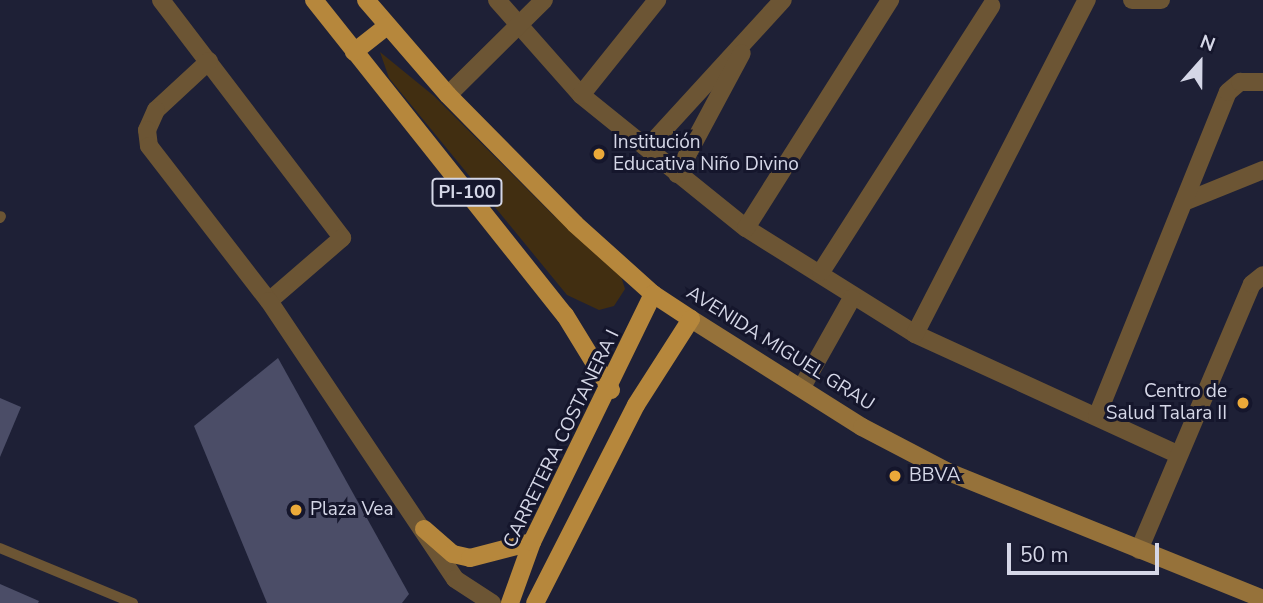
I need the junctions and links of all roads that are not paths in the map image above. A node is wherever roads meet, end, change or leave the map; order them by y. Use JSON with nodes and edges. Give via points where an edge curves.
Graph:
{"nodes":[{"id":1,"x":161,"y":0,"type":"edge"},
{"id":2,"x":314,"y":0,"type":"edge"},
{"id":3,"x":366,"y":0,"type":"edge"},
{"id":4,"x":497,"y":0,"type":"edge"},
{"id":5,"x":544,"y":0,"type":"edge"},
{"id":6,"x":657,"y":0,"type":"edge"},
{"id":7,"x":783,"y":0,"type":"edge"},
{"id":8,"x":890,"y":0,"type":"edge"},
{"id":9,"x":1087,"y":0,"type":"edge"},
{"id":10,"x":1132,"y":0,"type":"edge"},
{"id":11,"x":1161,"y":0,"type":"edge"},
{"id":12,"x":992,"y":6,"type":"dead end"},
{"id":13,"x":519,"y":25,"type":"junction"},
{"id":14,"x":387,"y":26,"type":"junction"},
{"id":15,"x":752,"y":34,"type":"junction"},
{"id":16,"x":354,"y":52,"type":"junction"},
{"id":17,"x":209,"y":61,"type":"junction"},
{"id":18,"x":1263,"y":82,"type":"edge"},
{"id":19,"x":448,"y":95,"type":"junction"},
{"id":20,"x":581,"y":95,"type":"junction"},
{"id":21,"x":649,"y":146,"type":"junction"},
{"id":22,"x":1263,"y":170,"type":"edge"},
{"id":23,"x":677,"y":174,"type":"junction"},
{"id":24,"x":1184,"y":202,"type":"junction"},
{"id":25,"x":746,"y":228,"type":"junction"},
{"id":26,"x":821,"y":272,"type":"junction"},
{"id":27,"x":1263,"y":275,"type":"edge"},
{"id":28,"x":653,"y":294,"type":"junction"},
{"id":29,"x":852,"y":298,"type":"junction"},
{"id":30,"x":270,"y":301,"type":"junction"},
{"id":31,"x":691,"y":319,"type":"junction"},
{"id":32,"x":915,"y":334,"type":"junction"},
{"id":33,"x":802,"y":387,"type":"junction"},
{"id":34,"x":611,"y":390,"type":"junction"},
{"id":35,"x":1097,"y":416,"type":"junction"},
{"id":36,"x":1179,"y":455,"type":"junction"},
{"id":37,"x":424,"y":529,"type":"junction"},
{"id":38,"x":532,"y":542,"type":"junction"},
{"id":39,"x":0,"y":548,"type":"edge"},
{"id":40,"x":1139,"y":550,"type":"junction"},
{"id":41,"x":1263,"y":599,"type":"edge"},
{"id":42,"x":132,"y":603,"type":"edge"},
{"id":43,"x":492,"y":603,"type":"edge"},
{"id":44,"x":510,"y":603,"type":"edge"},
{"id":45,"x":535,"y":603,"type":"edge"}],
"edges":[{"from":1,"to":17,"type":"street"},
{"from":2,"to":16,"type":"main road","number":"PI-100"},
{"from":3,"to":14,"type":"main road","name":"AVENIDA MIGUEL GRAU","number":"PI-100"},
{"from":4,"to":13,"type":"street"},
{"from":5,"to":13,"type":"street"},
{"from":6,"to":20,"type":"street"},
{"from":7,"to":15,"type":"street"},
{"from":8,"to":25,"type":"street"},
{"from":9,"to":32,"type":"street"},
{"from":10,"to":11,"type":"street"},
{"from":12,"to":26,"type":"street"},
{"from":13,"to":19,"type":"street"},
{"from":13,"to":20,"type":"street"},
{"from":14,"to":16,"type":"main road"},
{"from":14,"to":19,"type":"main road","name":"AVENIDA MIGUEL GRAU","number":"PI-100"},
{"from":15,"to":21,"type":"street"},
{"from":15,"to":23,"type":"street"},
{"from":16,"to":34,"type":"main road","number":"PI-100","via":[[565,315]]},
{"from":17,"to":30,"type":"street","via":[[156,110],[147,130],[149,146]]},
{"from":17,"to":30,"type":"street","via":[[342,238]]},
{"from":18,"to":24,"type":"street","via":[[1240,82],[1228,92]]},
{"from":19,"to":28,"type":"main road","name":"AVENIDA MIGUEL GRAU","number":"PI-100"},
{"from":20,"to":21,"type":"street"},
{"from":21,"to":23,"type":"street"},
{"from":22,"to":24,"type":"street"},
{"from":23,"to":25,"type":"street"},
{"from":24,"to":35,"type":"street"},
{"from":25,"to":26,"type":"street"},
{"from":26,"to":29,"type":"street"},
{"from":27,"to":36,"type":"street","via":[[1252,284]]},
{"from":28,"to":31,"type":"main road","name":"AVENIDA MIGUEL GRAU","number":"PI-100"},
{"from":28,"to":34,"type":"main road","name":"CARRETERA COSTANERA I"},
{"from":29,"to":32,"type":"street"},
{"from":29,"to":33,"type":"street"},
{"from":30,"to":37,"type":"street"},
{"from":31,"to":33,"type":"main road","name":"AVENIDA MIGUEL GRAU"},
{"from":31,"to":45,"type":"main road","via":[[636,405]]},
{"from":32,"to":35,"type":"street"},
{"from":33,"to":40,"type":"main road","name":"AVENIDA MIGUEL GRAU","via":[[947,471]]},
{"from":34,"to":38,"type":"main road","name":"CARRETERA COSTANERA I"},
{"from":35,"to":36,"type":"street"},
{"from":36,"to":40,"type":"street"},
{"from":37,"to":38,"type":"main road","via":[[453,554],[470,558]]},
{"from":37,"to":43,"type":"street","via":[[455,579]]},
{"from":38,"to":44,"type":"main road","name":"CARRETERA COSTANERA I"},
{"from":39,"to":42,"type":"lane"},
{"from":40,"to":41,"type":"main road","name":"AVENIDA MIGUEL GRAU"}]}
